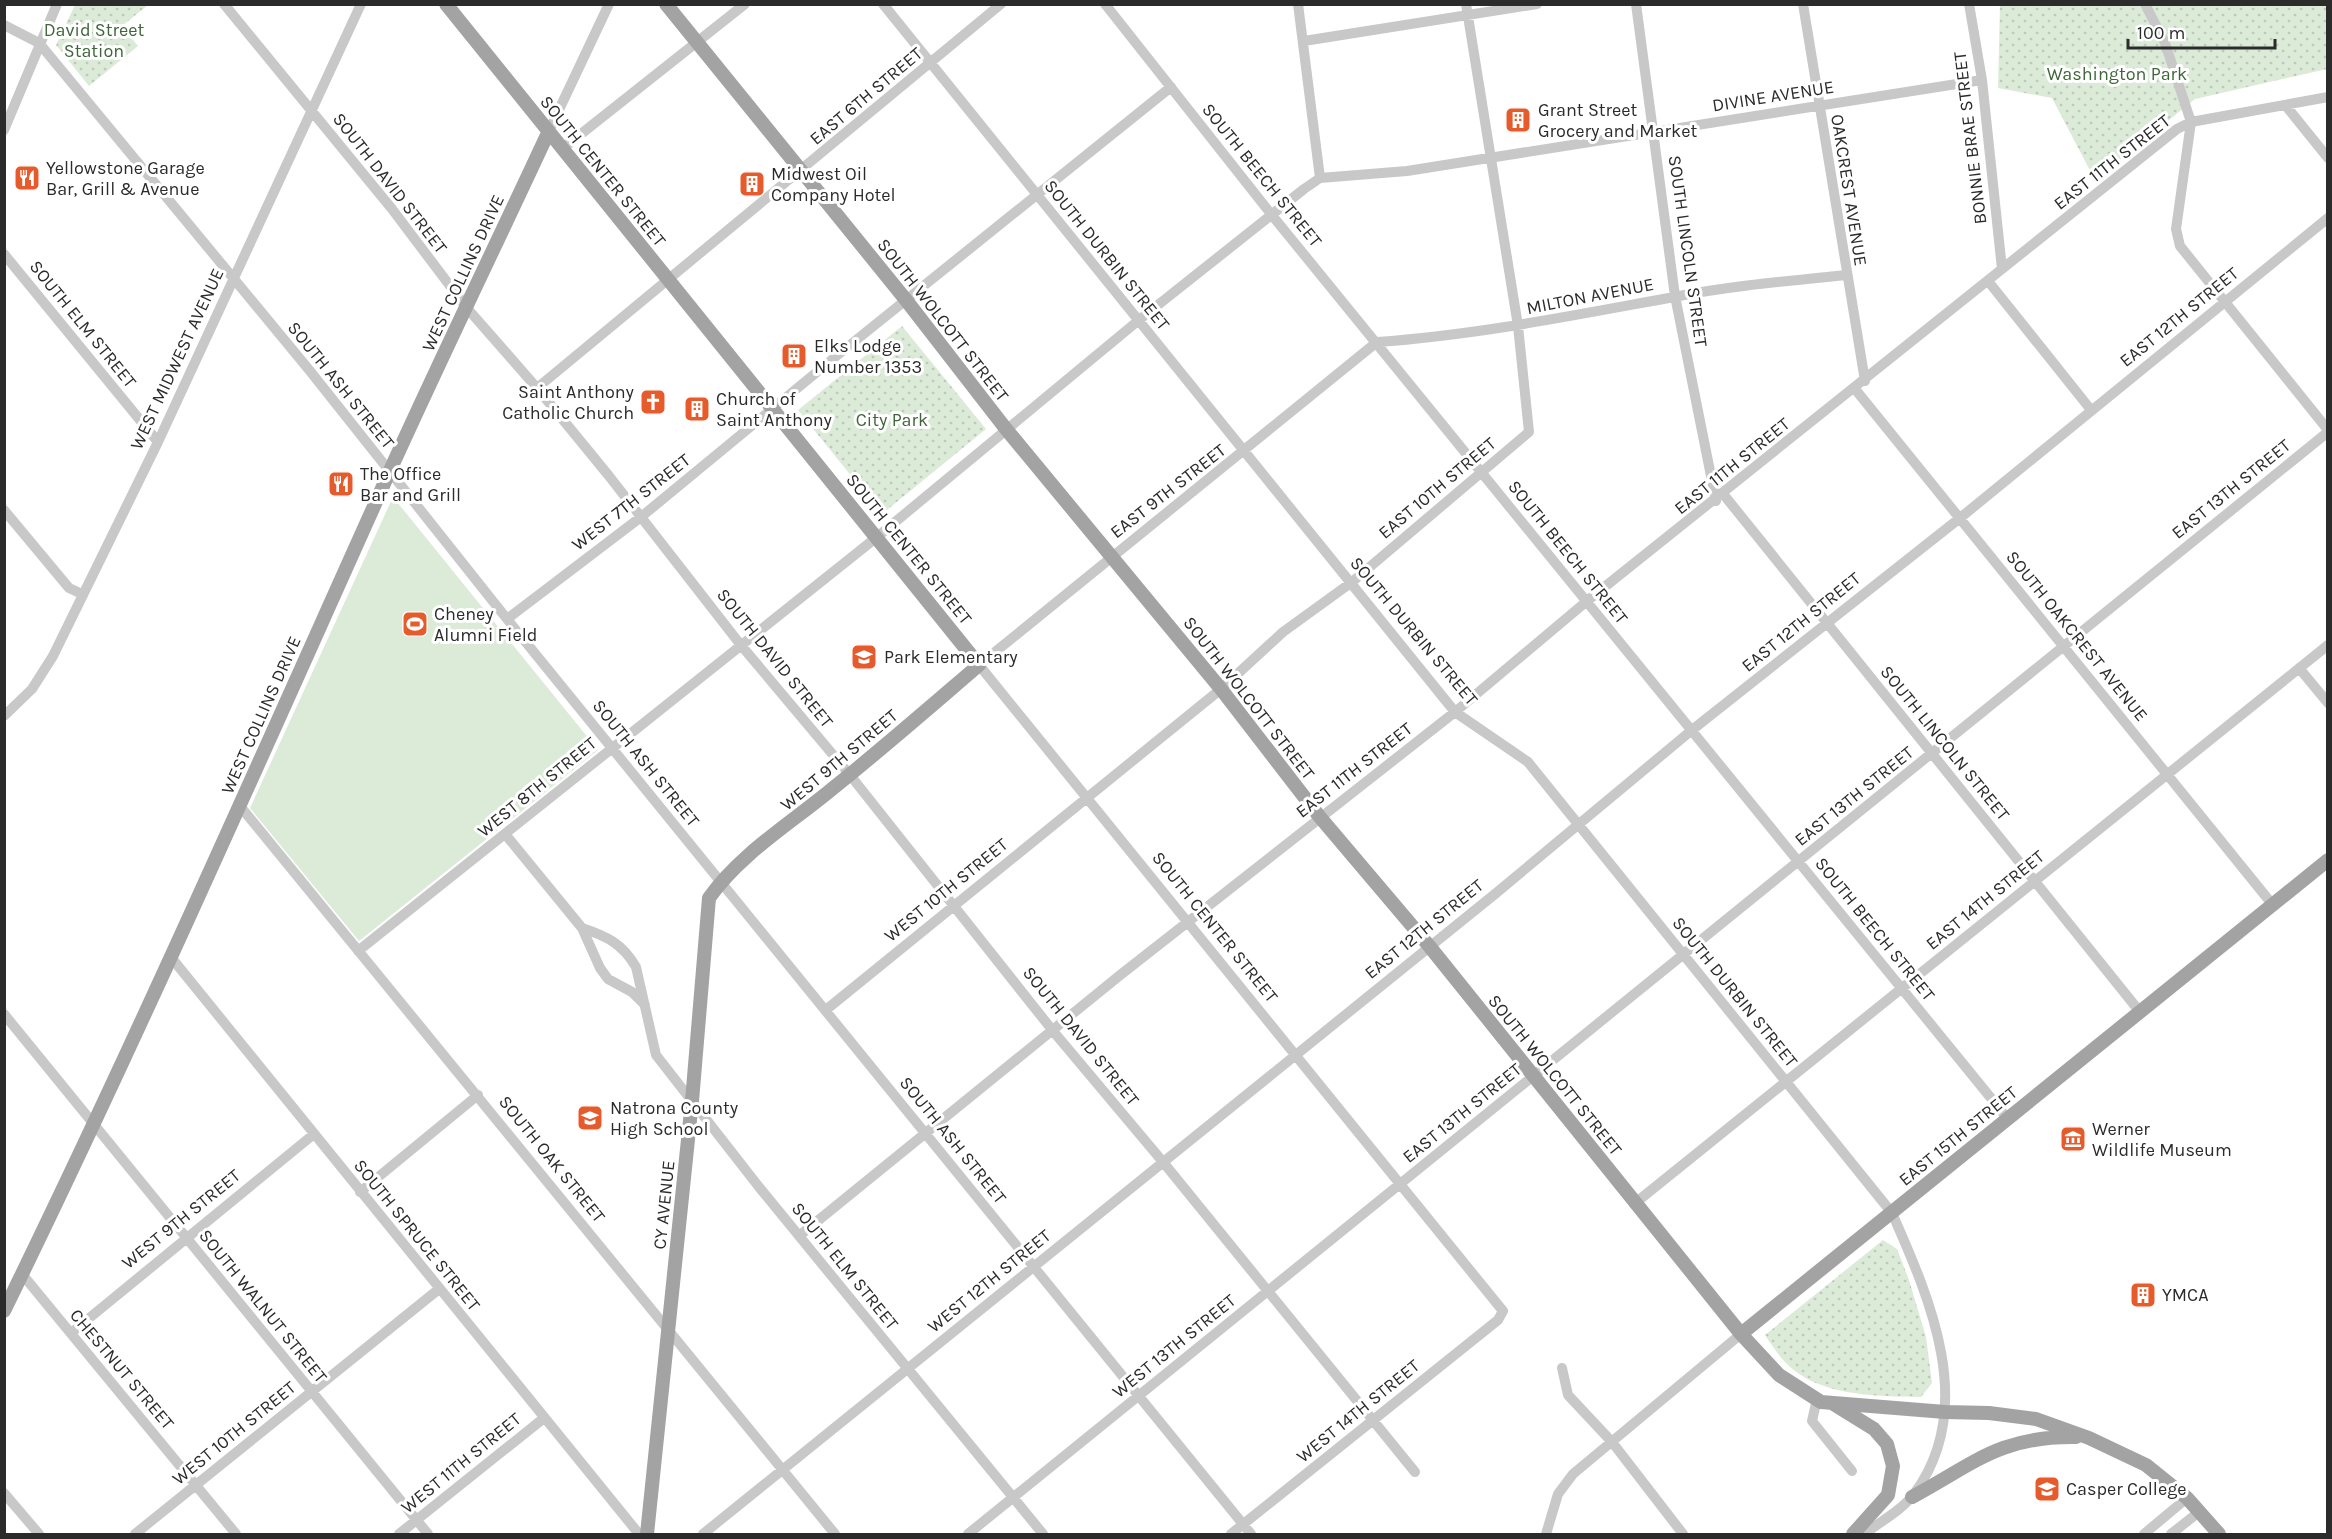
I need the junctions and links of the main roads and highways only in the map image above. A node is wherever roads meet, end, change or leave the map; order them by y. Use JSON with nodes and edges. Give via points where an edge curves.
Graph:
{"nodes":[{"id":1,"x":446,"y":4,"type":"edge"},
{"id":2,"x":666,"y":4,"type":"edge"},
{"id":3,"x":548,"y":133,"type":"junction"},
{"id":4,"x":979,"y":665,"type":"joint"},
{"id":5,"x":2328,"y":860,"type":"edge"},
{"id":6,"x":721,"y":881,"type":"joint"},
{"id":7,"x":4,"y":1311,"type":"edge"},
{"id":8,"x":1741,"y":1334,"type":"junction"},
{"id":9,"x":1824,"y":1401,"type":"junction"},
{"id":10,"x":2090,"y":1438,"type":"junction"},
{"id":11,"x":1912,"y":1497,"type":"road end"},
{"id":12,"x":646,"y":1534,"type":"edge"},
{"id":13,"x":1853,"y":1534,"type":"edge"},
{"id":14,"x":2218,"y":1534,"type":"edge"}],
"edges":[{"from":1,"to":3,"type":"main road","name":"SOUTH CENTER STREET"},
{"from":2,"to":8,"type":"main road","name":"SOUTH WOLCOTT STREET"},
{"from":3,"to":4,"type":"main road","name":"SOUTH CENTER STREET"},
{"from":3,"to":7,"type":"main road","name":"WEST COLLINS DRIVE"},
{"from":4,"to":6,"type":"main road","name":"WEST 9TH STREET"},
{"from":5,"to":8,"type":"main road","name":"EAST 15TH STREET"},
{"from":6,"to":12,"type":"main road","name":"CY AVENUE","via":[[709,898],[692,1101]]},
{"from":8,"to":9,"type":"main road","name":"SOUTH WOLCOTT STREET","via":[[1779,1376]]},
{"from":9,"to":10,"type":"main road","name":"SOUTH WOLCOTT STREET","via":[[2036,1419]]},
{"from":9,"to":13,"type":"main road","via":[[1874,1430],[1887,1444],[1893,1466],[1888,1496]]},
{"from":10,"to":11,"type":"main road","via":[[2050,1437],[2008,1444],[1980,1456]]},
{"from":10,"to":14,"type":"main road","name":"SOUTH WOLCOTT STREET","via":[[2146,1465],[2187,1498]]}]}
